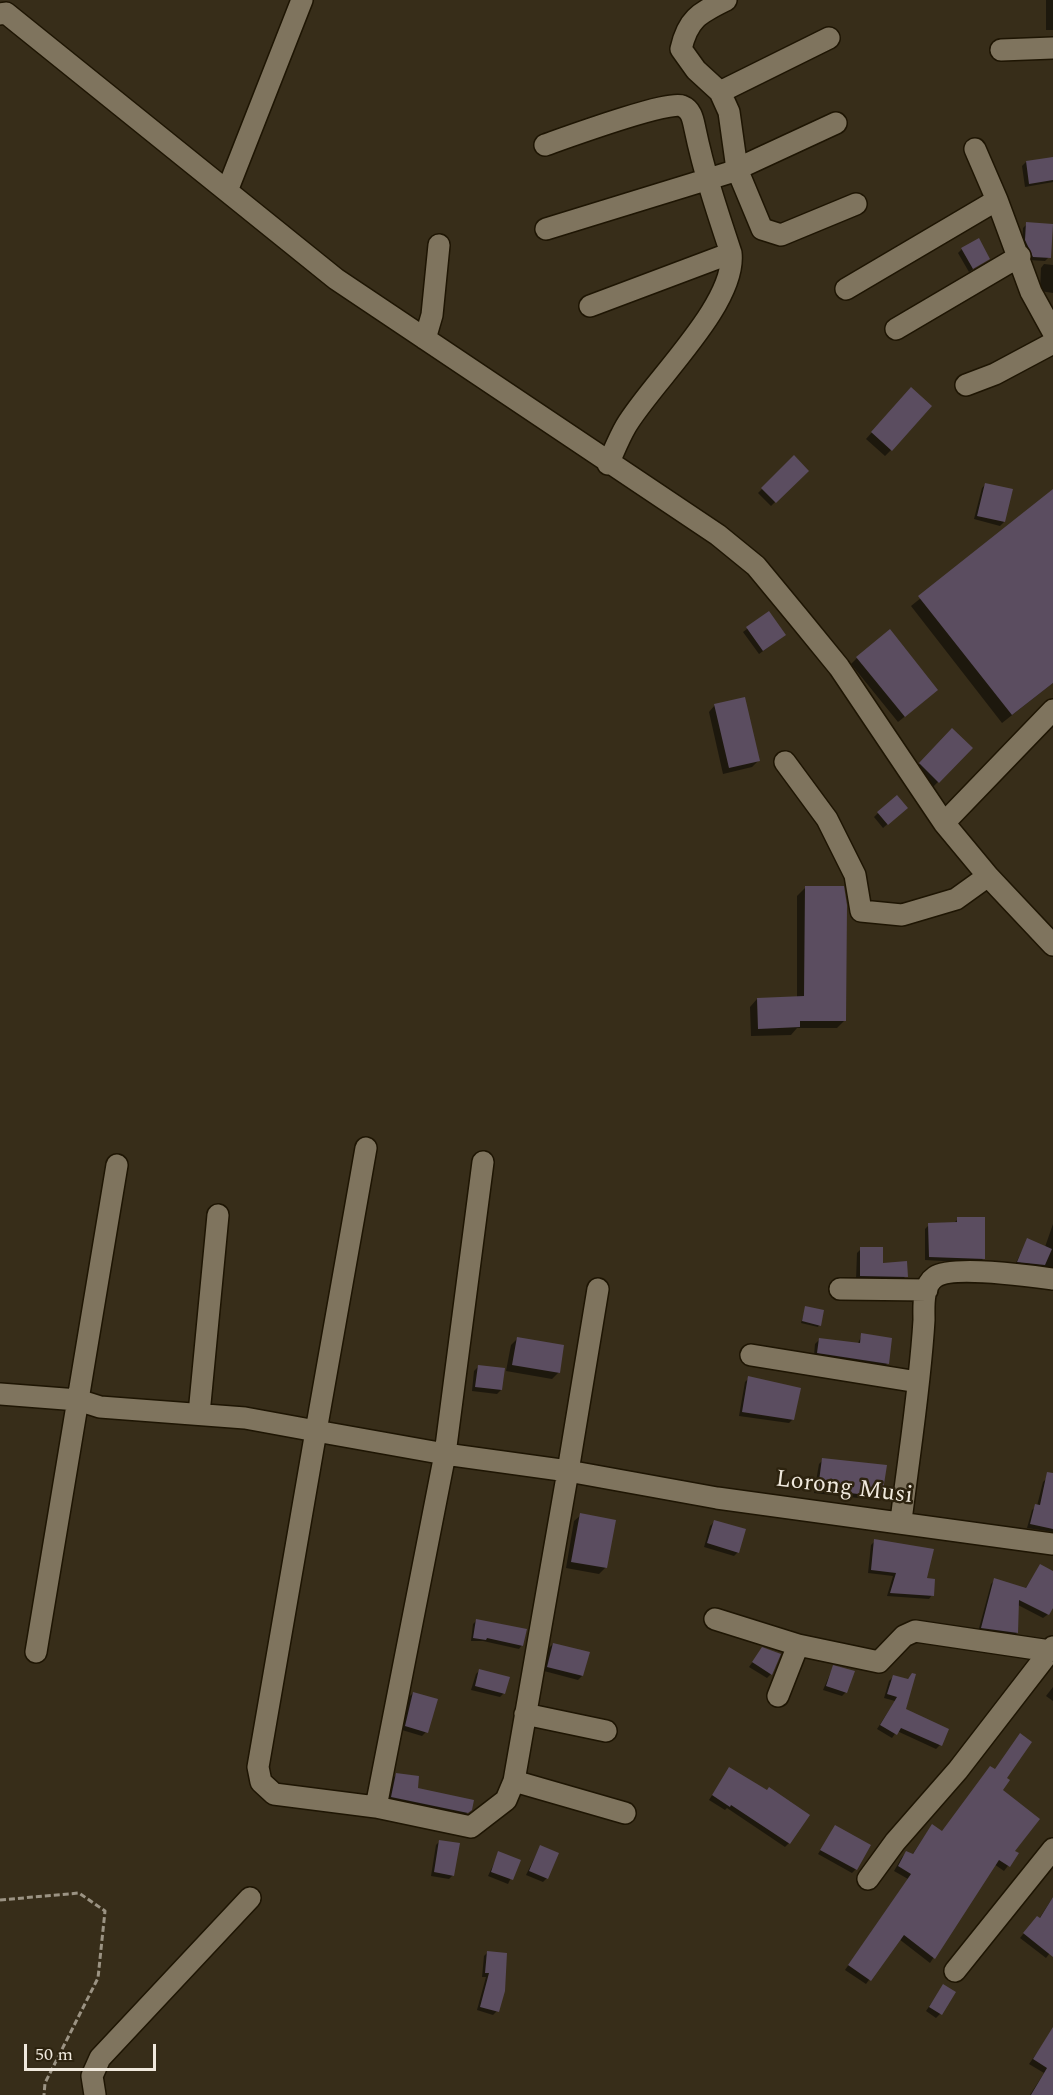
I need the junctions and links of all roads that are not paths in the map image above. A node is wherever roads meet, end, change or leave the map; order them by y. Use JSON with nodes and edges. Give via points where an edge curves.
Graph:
{"nodes":[{"id":1,"x":302,"y":0,"type":"edge"},
{"id":2,"x":726,"y":0,"type":"edge"},
{"id":3,"x":0,"y":14,"type":"edge"},
{"id":4,"x":829,"y":38,"type":"dead end"},
{"id":5,"x":1053,"y":48,"type":"edge"},
{"id":6,"x":1001,"y":50,"type":"dead end"},
{"id":7,"x":720,"y":92,"type":"junction"},
{"id":8,"x":836,"y":123,"type":"dead end"},
{"id":9,"x":545,"y":145,"type":"dead end"},
{"id":10,"x":975,"y":149,"type":"dead end"},
{"id":11,"x":722,"y":174,"type":"junction"},
{"id":12,"x":227,"y":191,"type":"junction"},
{"id":13,"x":997,"y":200,"type":"junction"},
{"id":14,"x":856,"y":204,"type":"dead end"},
{"id":15,"x":546,"y":229,"type":"dead end"},
{"id":16,"x":439,"y":245,"type":"dead end"},
{"id":17,"x":731,"y":253,"type":"junction"},
{"id":18,"x":1020,"y":256,"type":"junction"},
{"id":19,"x":846,"y":289,"type":"dead end"},
{"id":20,"x":590,"y":306,"type":"dead end"},
{"id":21,"x":896,"y":329,"type":"dead end"},
{"id":22,"x":1053,"y":332,"type":"edge"},
{"id":23,"x":425,"y":339,"type":"junction"},
{"id":24,"x":1053,"y":343,"type":"edge"},
{"id":25,"x":966,"y":385,"type":"dead end"},
{"id":26,"x":608,"y":464,"type":"junction"},
{"id":27,"x":1053,"y":710,"type":"edge"},
{"id":28,"x":785,"y":762,"type":"dead end"},
{"id":29,"x":944,"y":823,"type":"junction"},
{"id":30,"x":988,"y":876,"type":"junction"},
{"id":31,"x":1053,"y":945,"type":"edge"},
{"id":32,"x":366,"y":1148,"type":"dead end"},
{"id":33,"x":483,"y":1162,"type":"dead end"},
{"id":34,"x":117,"y":1165,"type":"dead end"},
{"id":35,"x":218,"y":1215,"type":"dead end"},
{"id":36,"x":1053,"y":1279,"type":"edge"},
{"id":37,"x":598,"y":1289,"type":"dead end"},
{"id":38,"x":840,"y":1289,"type":"dead end"},
{"id":39,"x":927,"y":1290,"type":"junction"},
{"id":40,"x":751,"y":1355,"type":"dead end"},
{"id":41,"x":918,"y":1382,"type":"junction"},
{"id":42,"x":0,"y":1394,"type":"edge"},
{"id":43,"x":78,"y":1400,"type":"junction"},
{"id":44,"x":199,"y":1414,"type":"junction"},
{"id":45,"x":316,"y":1431,"type":"junction"},
{"id":46,"x":445,"y":1454,"type":"junction"},
{"id":47,"x":568,"y":1471,"type":"junction"},
{"id":48,"x":901,"y":1521,"type":"junction"},
{"id":49,"x":1053,"y":1544,"type":"edge"},
{"id":50,"x":715,"y":1619,"type":"dead end"},
{"id":51,"x":798,"y":1645,"type":"junction"},
{"id":52,"x":1052,"y":1649,"type":"edge"},
{"id":53,"x":36,"y":1652,"type":"dead end"},
{"id":54,"x":778,"y":1695,"type":"dead end"},
{"id":55,"x":525,"y":1714,"type":"junction"},
{"id":56,"x":606,"y":1731,"type":"dead end"},
{"id":57,"x":514,"y":1781,"type":"junction"},
{"id":58,"x":375,"y":1807,"type":"junction"},
{"id":59,"x":625,"y":1813,"type":"dead end"},
{"id":60,"x":1053,"y":1849,"type":"edge"},
{"id":61,"x":868,"y":1879,"type":"dead end"},
{"id":62,"x":250,"y":1898,"type":"dead end"},
{"id":63,"x":955,"y":1971,"type":"dead end"},
{"id":64,"x":95,"y":2095,"type":"edge"}],
"edges":[{"from":1,"to":12,"type":"street"},
{"from":2,"to":7,"type":"street","via":[[697,14],[685,33],[681,49]]},
{"from":3,"to":12,"type":"street","via":[[6,13]]},
{"from":4,"to":7,"type":"street"},
{"from":5,"to":6,"type":"street"},
{"from":7,"to":11,"type":"street","via":[[729,112]]},
{"from":8,"to":11,"type":"street"},
{"from":9,"to":11,"type":"street","via":[[676,104],[692,115]]},
{"from":10,"to":13,"type":"street"},
{"from":11,"to":14,"type":"street","via":[[769,233],[781,235]]},
{"from":11,"to":15,"type":"street"},
{"from":11,"to":17,"type":"street"},
{"from":12,"to":23,"type":"street","via":[[336,279]]},
{"from":13,"to":18,"type":"street"},
{"from":13,"to":19,"type":"street"},
{"from":16,"to":23,"type":"street","via":[[432,315]]},
{"from":17,"to":20,"type":"street"},
{"from":17,"to":26,"type":"street","via":[[733,265],[725,286],[688,347],[626,425]]},
{"from":18,"to":21,"type":"street"},
{"from":18,"to":22,"type":"street","via":[[1031,292]]},
{"from":23,"to":26,"type":"street"},
{"from":24,"to":25,"type":"street"},
{"from":26,"to":29,"type":"street","via":[[718,535],[756,566],[839,667]]},
{"from":27,"to":29,"type":"street"},
{"from":28,"to":30,"type":"street","via":[[827,819],[855,875],[861,911],[902,915],[956,899]]},
{"from":29,"to":30,"type":"street"},
{"from":30,"to":31,"type":"street"},
{"from":32,"to":45,"type":"street"},
{"from":33,"to":46,"type":"street"},
{"from":34,"to":43,"type":"street"},
{"from":35,"to":44,"type":"street"},
{"from":36,"to":39,"type":"street","via":[[1000,1271],[940,1275]]},
{"from":37,"to":47,"type":"street"},
{"from":38,"to":39,"type":"street"},
{"from":39,"to":41,"type":"street"},
{"from":40,"to":41,"type":"street"},
{"from":41,"to":48,"type":"street"},
{"from":42,"to":43,"type":"street","name":"Lorong Musi"},
{"from":43,"to":44,"type":"street","name":"Lorong Musi","via":[[100,1407]]},
{"from":43,"to":53,"type":"street"},
{"from":44,"to":45,"type":"street","name":"Lorong Musi"},
{"from":45,"to":46,"type":"street","name":"Lorong Musi"},
{"from":45,"to":58,"type":"street","via":[[258,1767],[261,1782],[274,1794]]},
{"from":46,"to":47,"type":"street","name":"Lorong Musi"},
{"from":46,"to":58,"type":"street"},
{"from":47,"to":48,"type":"street","name":"Lorong Musi","via":[[717,1498]]},
{"from":47,"to":55,"type":"street"},
{"from":48,"to":49,"type":"street","name":"Lorong Musi"},
{"from":50,"to":51,"type":"street"},
{"from":51,"to":52,"type":"street","via":[[879,1662],[904,1636],[915,1631]]},
{"from":51,"to":54,"type":"street"},
{"from":52,"to":61,"type":"street"},
{"from":55,"to":56,"type":"street"},
{"from":55,"to":57,"type":"street"},
{"from":57,"to":58,"type":"street","via":[[506,1800],[471,1827]]},
{"from":57,"to":59,"type":"street"},
{"from":60,"to":63,"type":"street"},
{"from":62,"to":64,"type":"street","via":[[100,2058],[92,2076]]}]}
